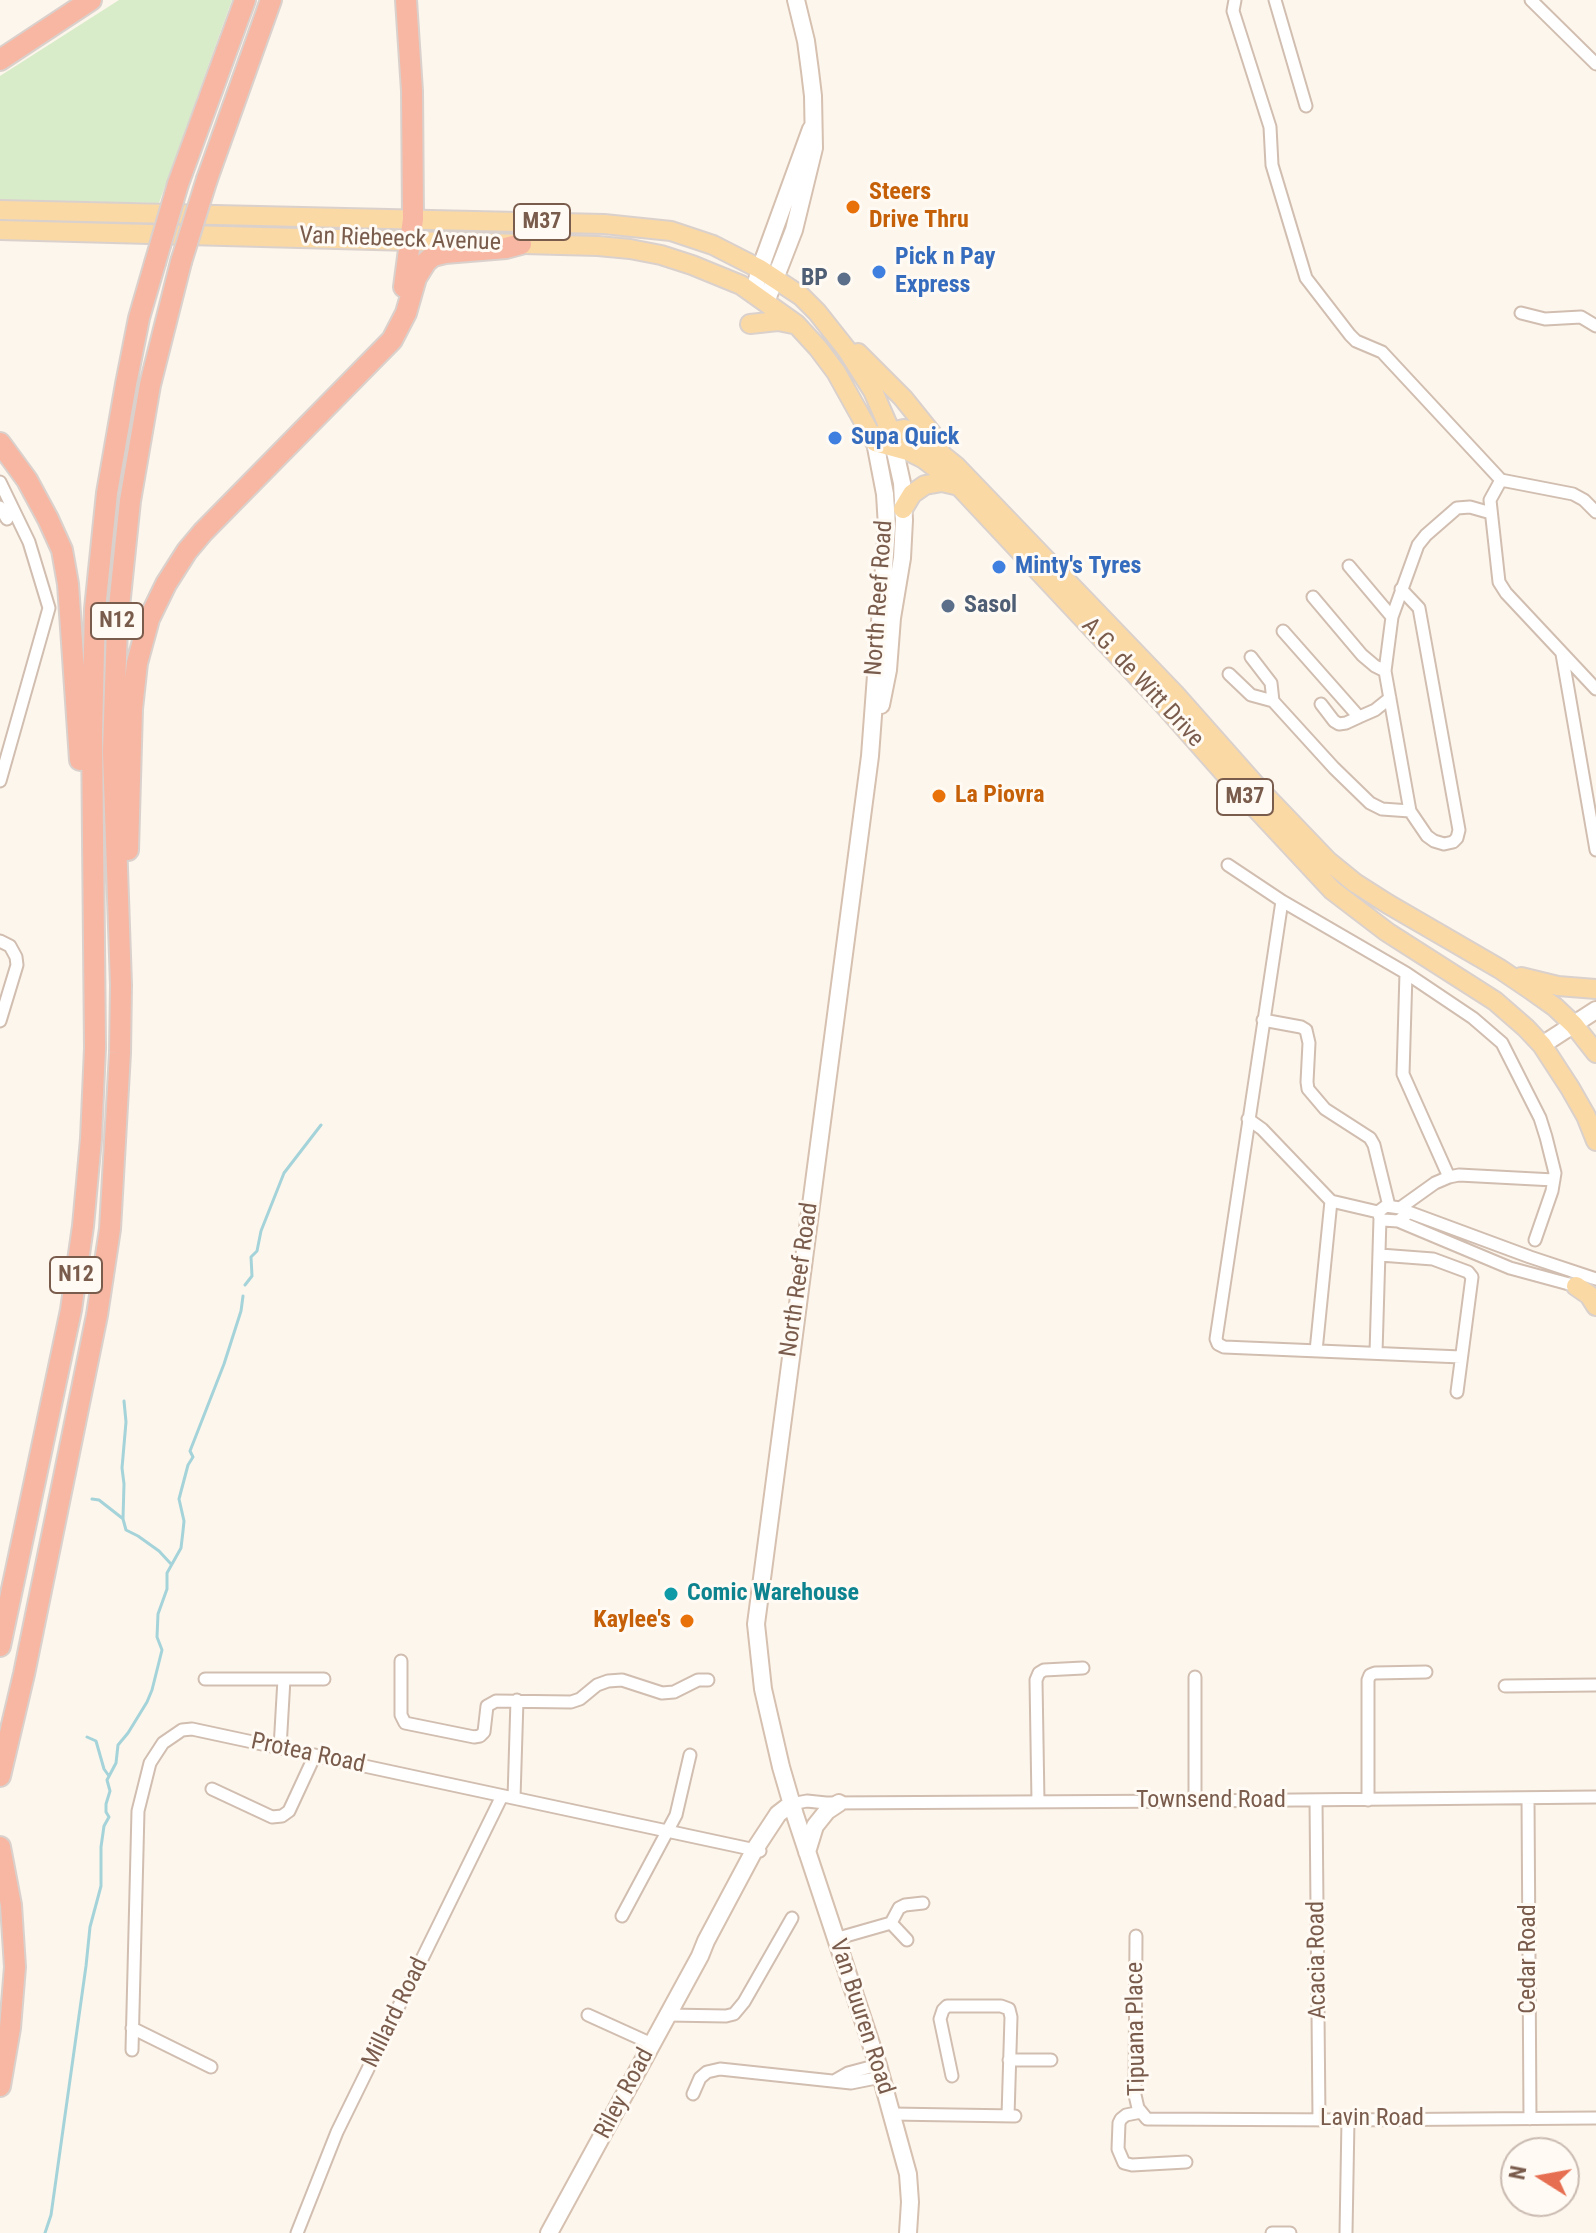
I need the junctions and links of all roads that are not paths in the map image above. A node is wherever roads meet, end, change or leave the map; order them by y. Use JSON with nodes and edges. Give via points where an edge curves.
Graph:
{"nodes":[{"id":1,"x":91,"y":0,"type":"edge"},
{"id":2,"x":245,"y":0,"type":"edge"},
{"id":3,"x":271,"y":0,"type":"edge"},
{"id":4,"x":406,"y":0,"type":"edge"},
{"id":5,"x":796,"y":0,"type":"edge"},
{"id":6,"x":1235,"y":0,"type":"edge"},
{"id":7,"x":1275,"y":0,"type":"edge"},
{"id":8,"x":1531,"y":0,"type":"edge"},
{"id":9,"x":0,"y":60,"type":"edge"},
{"id":10,"x":1596,"y":64,"type":"edge"},
{"id":11,"x":1306,"y":106,"type":"dead end"},
{"id":12,"x":0,"y":210,"type":"edge"},
{"id":13,"x":413,"y":219,"type":"junction"},
{"id":14,"x":0,"y":230,"type":"edge"},
{"id":15,"x":412,"y":240,"type":"junction"},
{"id":16,"x":521,"y":244,"type":"junction"},
{"id":17,"x":768,"y":274,"type":"junction"},
{"id":18,"x":760,"y":298,"type":"junction"},
{"id":19,"x":817,"y":312,"type":"junction"},
{"id":20,"x":1521,"y":313,"type":"dead end"},
{"id":21,"x":750,"y":324,"type":"dead end"},
{"id":22,"x":796,"y":324,"type":"junction"},
{"id":23,"x":1596,"y":326,"type":"edge"},
{"id":24,"x":392,"y":340,"type":"junction"},
{"id":25,"x":883,"y":439,"type":"junction"},
{"id":26,"x":0,"y":443,"type":"edge"},
{"id":27,"x":957,"y":476,"type":"junction"},
{"id":28,"x":1501,"y":480,"type":"junction"},
{"id":29,"x":0,"y":482,"type":"edge"},
{"id":30,"x":0,"y":507,"type":"edge"},
{"id":31,"x":903,"y":509,"type":"junction"},
{"id":32,"x":1596,"y":512,"type":"edge"},
{"id":33,"x":1491,"y":513,"type":"junction"},
{"id":34,"x":7,"y":519,"type":"dead end"},
{"id":35,"x":1349,"y":566,"type":"dead end"},
{"id":36,"x":1401,"y":589,"type":"junction"},
{"id":37,"x":1313,"y":597,"type":"dead end"},
{"id":38,"x":1392,"y":617,"type":"junction"},
{"id":39,"x":1283,"y":631,"type":"dead end"},
{"id":40,"x":1562,"y":653,"type":"junction"},
{"id":41,"x":1251,"y":657,"type":"dead end"},
{"id":42,"x":1385,"y":671,"type":"junction"},
{"id":43,"x":1229,"y":674,"type":"dead end"},
{"id":44,"x":1595,"y":688,"type":"edge"},
{"id":45,"x":1570,"y":696,"type":"junction"},
{"id":46,"x":1390,"y":698,"type":"junction"},
{"id":47,"x":1273,"y":701,"type":"junction"},
{"id":48,"x":1321,"y":704,"type":"dead end"},
{"id":49,"x":1359,"y":717,"type":"junction"},
{"id":50,"x":871,"y":754,"type":"junction"},
{"id":51,"x":0,"y":781,"type":"edge"},
{"id":52,"x":1410,"y":811,"type":"junction"},
{"id":53,"x":1281,"y":824,"type":"junction"},
{"id":54,"x":1596,"y":850,"type":"edge"},
{"id":55,"x":1228,"y":865,"type":"dead end"},
{"id":56,"x":1282,"y":901,"type":"junction"},
{"id":57,"x":0,"y":941,"type":"edge"},
{"id":58,"x":95,"y":943,"type":"junction"},
{"id":59,"x":1500,"y":969,"type":"junction"},
{"id":60,"x":1406,"y":973,"type":"junction"},
{"id":61,"x":121,"y":985,"type":"junction"},
{"id":62,"x":1596,"y":989,"type":"edge"},
{"id":63,"x":1596,"y":1010,"type":"edge"},
{"id":64,"x":1263,"y":1020,"type":"junction"},
{"id":65,"x":0,"y":1021,"type":"edge"},
{"id":66,"x":1574,"y":1025,"type":"junction"},
{"id":67,"x":1542,"y":1045,"type":"junction"},
{"id":68,"x":1596,"y":1053,"type":"edge"},
{"id":69,"x":1248,"y":1119,"type":"junction"},
{"id":70,"x":1596,"y":1141,"type":"edge"},
{"id":71,"x":1449,"y":1177,"type":"junction"},
{"id":72,"x":1554,"y":1180,"type":"junction"},
{"id":73,"x":1331,"y":1201,"type":"junction"},
{"id":74,"x":1391,"y":1212,"type":"junction"},
{"id":75,"x":1450,"y":1226,"type":"junction"},
{"id":76,"x":1535,"y":1240,"type":"dead end"},
{"id":77,"x":1444,"y":1241,"type":"junction"},
{"id":78,"x":1380,"y":1255,"type":"junction"},
{"id":79,"x":1596,"y":1279,"type":"edge"},
{"id":80,"x":1576,"y":1286,"type":"junction"},
{"id":81,"x":1596,"y":1290,"type":"edge"},
{"id":82,"x":1596,"y":1306,"type":"edge"},
{"id":83,"x":1316,"y":1351,"type":"junction"},
{"id":84,"x":1376,"y":1353,"type":"junction"},
{"id":85,"x":1461,"y":1357,"type":"junction"},
{"id":86,"x":1457,"y":1392,"type":"dead end"},
{"id":87,"x":0,"y":1646,"type":"edge"},
{"id":88,"x":401,"y":1661,"type":"dead end"},
{"id":89,"x":1083,"y":1668,"type":"dead end"},
{"id":90,"x":1426,"y":1672,"type":"dead end"},
{"id":91,"x":1195,"y":1677,"type":"dead end"},
{"id":92,"x":205,"y":1679,"type":"dead end"},
{"id":93,"x":284,"y":1679,"type":"junction"},
{"id":94,"x":324,"y":1679,"type":"dead end"},
{"id":95,"x":708,"y":1680,"type":"dead end"},
{"id":96,"x":1596,"y":1685,"type":"edge"},
{"id":97,"x":1505,"y":1686,"type":"dead end"},
{"id":98,"x":517,"y":1700,"type":"junction"},
{"id":99,"x":280,"y":1748,"type":"junction"},
{"id":100,"x":315,"y":1755,"type":"junction"},
{"id":101,"x":690,"y":1755,"type":"dead end"},
{"id":102,"x":781,"y":1767,"type":"junction"},
{"id":103,"x":0,"y":1776,"type":"edge"},
{"id":104,"x":212,"y":1789,"type":"dead end"},
{"id":105,"x":508,"y":1797,"type":"junction"},
{"id":106,"x":1596,"y":1797,"type":"edge"},
{"id":107,"x":1528,"y":1798,"type":"junction"},
{"id":108,"x":1316,"y":1800,"type":"junction"},
{"id":109,"x":1368,"y":1800,"type":"junction"},
{"id":110,"x":1195,"y":1801,"type":"junction"},
{"id":111,"x":1038,"y":1802,"type":"junction"},
{"id":112,"x":832,"y":1803,"type":"junction"},
{"id":113,"x":793,"y":1810,"type":"junction"},
{"id":114,"x":668,"y":1830,"type":"junction"},
{"id":115,"x":764,"y":1833,"type":"junction"},
{"id":116,"x":0,"y":1847,"type":"edge"},
{"id":117,"x":759,"y":1850,"type":"junction"},
{"id":118,"x":807,"y":1852,"type":"junction"},
{"id":119,"x":923,"y":1903,"type":"dead end"},
{"id":120,"x":622,"y":1916,"type":"dead end"},
{"id":121,"x":792,"y":1918,"type":"dead end"},
{"id":122,"x":891,"y":1923,"type":"junction"},
{"id":123,"x":1136,"y":1936,"type":"dead end"},
{"id":124,"x":835,"y":1939,"type":"junction"},
{"id":125,"x":907,"y":1940,"type":"dead end"},
{"id":126,"x":588,"y":2015,"type":"dead end"},
{"id":127,"x":668,"y":2015,"type":"junction"},
{"id":128,"x":132,"y":2028,"type":"junction"},
{"id":129,"x":652,"y":2044,"type":"junction"},
{"id":130,"x":132,"y":2050,"type":"dead end"},
{"id":131,"x":1009,"y":2060,"type":"junction"},
{"id":132,"x":1051,"y":2060,"type":"dead end"},
{"id":133,"x":211,"y":2067,"type":"dead end"},
{"id":134,"x":880,"y":2071,"type":"junction"},
{"id":135,"x":952,"y":2076,"type":"dead end"},
{"id":136,"x":0,"y":2086,"type":"edge"},
{"id":137,"x":693,"y":2094,"type":"dead end"},
{"id":138,"x":892,"y":2114,"type":"junction"},
{"id":139,"x":1144,"y":2116,"type":"junction"},
{"id":140,"x":1596,"y":2118,"type":"edge"},
{"id":141,"x":1319,"y":2119,"type":"junction"},
{"id":142,"x":1530,"y":2119,"type":"junction"},
{"id":143,"x":1348,"y":2120,"type":"junction"},
{"id":144,"x":1186,"y":2162,"type":"dead end"},
{"id":145,"x":297,"y":2233,"type":"edge"},
{"id":146,"x":549,"y":2233,"type":"edge"},
{"id":147,"x":908,"y":2233,"type":"edge"},
{"id":148,"x":1272,"y":2233,"type":"edge"},
{"id":149,"x":1290,"y":2233,"type":"edge"},
{"id":150,"x":1346,"y":2233,"type":"edge"}],
"edges":[{"from":1,"to":9,"type":"highway"},
{"from":2,"to":58,"type":"highway","number":"N12","bridge":true,"via":[[178,184],[139,318],[107,493],[95,609]]},
{"from":3,"to":61,"type":"highway","number":"N12","bridge":true,"via":[[181,262],[150,385],[130,501],[117,626],[113,752]]},
{"from":4,"to":13,"type":"highway"},
{"from":5,"to":17,"type":"main road","via":[[810,71],[814,148],[794,230]]},
{"from":6,"to":28,"type":"street","via":[[1233,11],[1270,127],[1272,165],[1306,278],[1350,335],[1382,352]]},
{"from":7,"to":11,"type":"street"},
{"from":8,"to":10,"type":"street"},
{"from":12,"to":13,"type":"main road","name":"Van Riebeeck Avenue","number":"M37"},
{"from":13,"to":15,"type":"highway"},
{"from":13,"to":17,"type":"main road","name":"Van Riebeeck Avenue","number":"M37","via":[[671,231],[713,245]]},
{"from":14,"to":15,"type":"main road","name":"Van Riebeeck Avenue","number":"M37"},
{"from":15,"to":16,"type":"main road","name":"Van Riebeeck Avenue","number":"M37"},
{"from":15,"to":24,"type":"highway"},
{"from":16,"to":18,"type":"main road","name":"Van Riebeeck Avenue","number":"M37","via":[[598,246],[661,255],[741,285]]},
{"from":16,"to":24,"type":"highway","via":[[433,256],[416,278]]},
{"from":17,"to":18,"type":"main road"},
{"from":17,"to":19,"type":"main road","number":"M37"},
{"from":18,"to":22,"type":"main road","name":"Van Riebeeck Avenue","number":"M37"},
{"from":19,"to":25,"type":"main road","number":"M37","via":[[873,391]]},
{"from":19,"to":27,"type":"main road","via":[[903,398]]},
{"from":20,"to":23,"type":"street","via":[[1545,319],[1581,317]]},
{"from":21,"to":22,"type":"main road"},
{"from":22,"to":25,"type":"main road","name":"Van Riebeeck Avenue","number":"M37"},
{"from":24,"to":61,"type":"highway","via":[[203,532],[166,584],[149,619],[132,709]]},
{"from":25,"to":27,"type":"main road","name":"A.G. de Witt Drive","number":"M37","via":[[904,429],[912,431]]},
{"from":25,"to":31,"type":"main road","name":"North Reef Road","via":[[902,483]]},
{"from":25,"to":50,"type":"main road","name":"North Reef Road","via":[[887,527]]},
{"from":26,"to":58,"type":"highway","via":[[27,480],[62,550]]},
{"from":27,"to":31,"type":"main road","via":[[925,485]]},
{"from":27,"to":53,"type":"main road","name":"A.G. de Witt Drive","number":"M37","via":[[1164,705]]},
{"from":28,"to":32,"type":"street","via":[[1573,494]]},
{"from":28,"to":33,"type":"street","via":[[1490,500]]},
{"from":29,"to":51,"type":"street","via":[[29,542],[49,608]]},
{"from":30,"to":34,"type":"street"},
{"from":31,"to":50,"type":"main road","name":"North Reef Road","via":[[888,670]]},
{"from":33,"to":36,"type":"street","via":[[1464,506],[1450,513],[1418,545]]},
{"from":33,"to":40,"type":"street","via":[[1499,582]]},
{"from":35,"to":38,"type":"street"},
{"from":36,"to":38,"type":"street"},
{"from":36,"to":52,"type":"street","via":[[1419,608],[1457,838],[1444,844],[1434,841]]},
{"from":37,"to":42,"type":"street","via":[[1362,655]]},
{"from":38,"to":42,"type":"street"},
{"from":39,"to":49,"type":"street"},
{"from":40,"to":44,"type":"street"},
{"from":40,"to":45,"type":"street"},
{"from":41,"to":47,"type":"street","via":[[1271,683]]},
{"from":42,"to":46,"type":"street"},
{"from":43,"to":47,"type":"street","via":[[1251,695]]},
{"from":44,"to":45,"type":"street"},
{"from":45,"to":54,"type":"street"},
{"from":46,"to":49,"type":"street"},
{"from":46,"to":52,"type":"street"},
{"from":47,"to":52,"type":"street","via":[[1370,803]]},
{"from":48,"to":49,"type":"street","via":[[1339,724]]},
{"from":50,"to":102,"type":"main road","name":"North Reef Road","via":[[756,1624],[763,1689]]},
{"from":53,"to":59,"type":"main road","name":"A.G. de Witt Drive","number":"M37","via":[[1355,883]]},
{"from":53,"to":67,"type":"main road","name":"A.G. de Witt Drive","number":"M37","via":[[1332,890],[1495,1001]]},
{"from":55,"to":56,"type":"street"},
{"from":56,"to":60,"type":"street"},
{"from":56,"to":64,"type":"street"},
{"from":57,"to":65,"type":"street","via":[[10,946],[17,965]]},
{"from":58,"to":87,"type":"highway","number":"N12","via":[[95,1048],[83,1226],[71,1310]]},
{"from":59,"to":62,"type":"main road","via":[[1539,982]]},
{"from":59,"to":66,"type":"main road","name":"A.G. de Witt Drive","number":"M37"},
{"from":60,"to":71,"type":"street","via":[[1403,1074]]},
{"from":60,"to":72,"type":"street","via":[[1502,1043],[1540,1118]]},
{"from":61,"to":103,"type":"highway","number":"N12","via":[[110,1229],[97,1315]]},
{"from":63,"to":66,"type":"main road"},
{"from":64,"to":69,"type":"street"},
{"from":64,"to":74,"type":"street","via":[[1306,1030],[1308,1089],[1325,1109],[1370,1138]]},
{"from":66,"to":67,"type":"main road"},
{"from":66,"to":68,"type":"main road","name":"A.G. de Witt Drive","number":"M37"},
{"from":67,"to":70,"type":"main road","name":"A.G. de Witt Drive","number":"M37"},
{"from":69,"to":73,"type":"street"},
{"from":69,"to":83,"type":"street","via":[[1216,1339],[1224,1347]]},
{"from":71,"to":72,"type":"street"},
{"from":71,"to":74,"type":"street"},
{"from":72,"to":76,"type":"street"},
{"from":73,"to":74,"type":"street"},
{"from":73,"to":83,"type":"street"},
{"from":74,"to":75,"type":"street"},
{"from":74,"to":77,"type":"street"},
{"from":74,"to":78,"type":"street"},
{"from":75,"to":77,"type":"street"},
{"from":75,"to":79,"type":"street"},
{"from":77,"to":80,"type":"street","via":[[1510,1268]]},
{"from":78,"to":84,"type":"street"},
{"from":78,"to":85,"type":"street","via":[[1433,1259],[1472,1277]]},
{"from":80,"to":81,"type":"street"},
{"from":80,"to":82,"type":"main road"},
{"from":83,"to":84,"type":"street"},
{"from":84,"to":85,"type":"street"},
{"from":85,"to":86,"type":"street"},
{"from":88,"to":98,"type":"street","via":[[401,1715],[409,1724],[480,1736],[491,1703]]},
{"from":89,"to":111,"type":"street","via":[[1044,1670],[1036,1680]]},
{"from":90,"to":109,"type":"street","via":[[1370,1675]]},
{"from":91,"to":110,"type":"street"},
{"from":92,"to":93,"type":"street"},
{"from":93,"to":94,"type":"street"},
{"from":93,"to":99,"type":"street"},
{"from":95,"to":98,"type":"street","via":[[662,1693],[622,1680],[608,1681],[571,1702]]},
{"from":96,"to":97,"type":"street"},
{"from":98,"to":105,"type":"street"},
{"from":99,"to":100,"type":"street","name":"Protea Road"},
{"from":99,"to":128,"type":"street","name":"Protea Road","via":[[182,1730],[150,1763],[138,1811]]},
{"from":100,"to":104,"type":"street","via":[[282,1816],[272,1817]]},
{"from":100,"to":105,"type":"street","name":"Protea Road"},
{"from":101,"to":114,"type":"street"},
{"from":102,"to":113,"type":"main road","name":"North Reef Road"},
{"from":102,"to":115,"type":"main road"},
{"from":105,"to":114,"type":"street","name":"Protea Road"},
{"from":105,"to":145,"type":"street","name":"Millard Road","via":[[337,2132]]},
{"from":106,"to":107,"type":"street","name":"Townsend Road"},
{"from":107,"to":109,"type":"street","name":"Townsend Road"},
{"from":107,"to":142,"type":"street","name":"Cedar Road"},
{"from":108,"to":109,"type":"street","name":"Townsend Road"},
{"from":108,"to":110,"type":"street","name":"Townsend Road"},
{"from":108,"to":141,"type":"street","name":"Acacia Road"},
{"from":110,"to":111,"type":"street","name":"Townsend Road"},
{"from":111,"to":112,"type":"street","name":"Townsend Road"},
{"from":112,"to":113,"type":"street","name":"Townsend Road"},
{"from":112,"to":118,"type":"main road","via":[[815,1826]]},
{"from":113,"to":115,"type":"main road","name":"Riley Road","via":[[778,1814]]},
{"from":113,"to":117,"type":"main road","name":"Riley Road"},
{"from":113,"to":118,"type":"main road","name":"Van Buuren Road"},
{"from":114,"to":117,"type":"street","name":"Protea Road"},
{"from":114,"to":120,"type":"street"},
{"from":115,"to":117,"type":"main road","name":"Riley Road"},
{"from":116,"to":136,"type":"highway","via":[[15,1967]]},
{"from":117,"to":127,"type":"main road","name":"Riley Road"},
{"from":118,"to":124,"type":"main road","name":"Van Buuren Road"},
{"from":119,"to":122,"type":"street","via":[[899,1908]]},
{"from":121,"to":127,"type":"street","via":[[734,2014]]},
{"from":122,"to":124,"type":"street"},
{"from":122,"to":125,"type":"street"},
{"from":123,"to":139,"type":"street","name":"Tipuana Place","via":[[1135,2095]]},
{"from":124,"to":134,"type":"main road","name":"Van Buuren Road"},
{"from":126,"to":129,"type":"street"},
{"from":127,"to":129,"type":"main road","name":"Riley Road"},
{"from":128,"to":130,"type":"street","name":"Protea Road"},
{"from":128,"to":133,"type":"street"},
{"from":129,"to":146,"type":"main road","name":"Riley Road"},
{"from":131,"to":132,"type":"street"},
{"from":131,"to":135,"type":"street","via":[[1009,2009],[947,2006],[940,2019]]},
{"from":131,"to":138,"type":"street","via":[[1012,2116]]},
{"from":134,"to":137,"type":"street","via":[[848,2073],[834,2081],[720,2069],[700,2078]]},
{"from":134,"to":138,"type":"main road","name":"Van Buuren Road"},
{"from":138,"to":147,"type":"main road","name":"Van Buuren Road","via":[[908,2174]]},
{"from":139,"to":141,"type":"street","name":"Lavin Road"},
{"from":139,"to":144,"type":"street","via":[[1126,2115],[1119,2123],[1118,2149],[1124,2163]]},
{"from":140,"to":142,"type":"street","name":"Lavin Road"},
{"from":141,"to":143,"type":"street","name":"Lavin Road"},
{"from":142,"to":143,"type":"street","name":"Lavin Road"},
{"from":143,"to":150,"type":"street"},
{"from":148,"to":149,"type":"street"}]}
